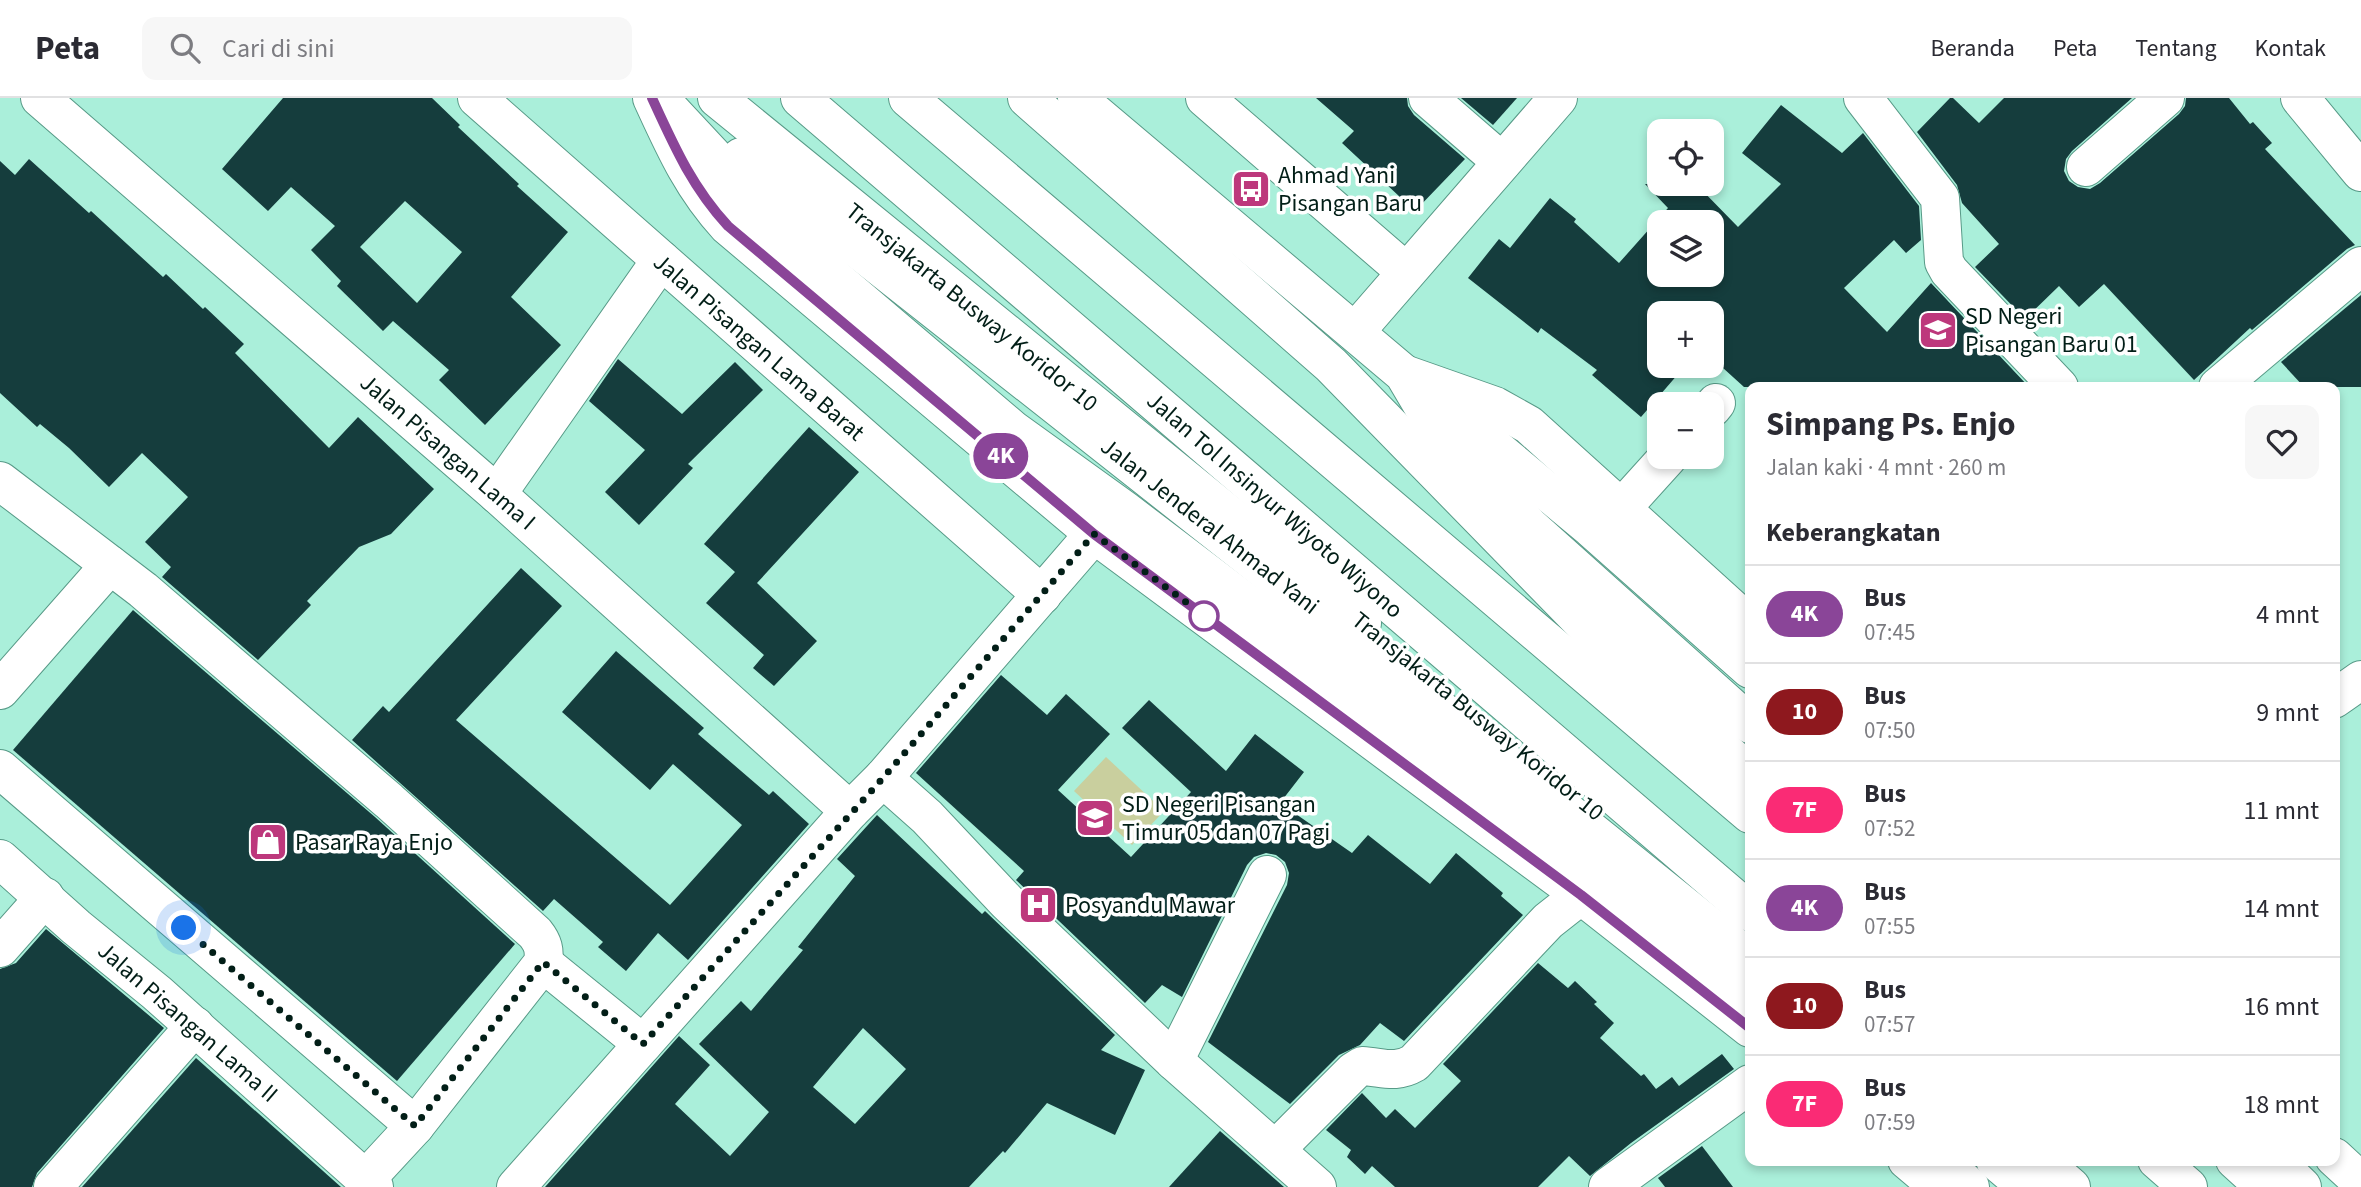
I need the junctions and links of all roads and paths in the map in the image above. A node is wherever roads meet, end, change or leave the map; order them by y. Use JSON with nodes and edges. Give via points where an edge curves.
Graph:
{"nodes":[{"id":1,"x":40,"y":98,"type":"edge"},
{"id":2,"x":477,"y":98,"type":"edge"},
{"id":3,"x":652,"y":98,"type":"edge"},
{"id":4,"x":659,"y":98,"type":"edge"},
{"id":5,"x":665,"y":98,"type":"edge"},
{"id":6,"x":717,"y":98,"type":"edge"},
{"id":7,"x":800,"y":98,"type":"edge"},
{"id":8,"x":908,"y":98,"type":"edge"},
{"id":9,"x":1027,"y":98,"type":"edge"},
{"id":10,"x":1077,"y":98,"type":"edge"},
{"id":11,"x":1205,"y":98,"type":"edge"},
{"id":12,"x":1428,"y":98,"type":"edge"},
{"id":13,"x":1558,"y":98,"type":"edge"},
{"id":14,"x":1863,"y":98,"type":"edge"},
{"id":15,"x":2165,"y":98,"type":"edge"},
{"id":16,"x":2300,"y":98,"type":"edge"},
{"id":17,"x":1502,"y":162,"type":"junction"},
{"id":18,"x":2086,"y":167,"type":"dead end"},
{"id":19,"x":2361,"y":172,"type":"edge"},
{"id":20,"x":660,"y":260,"type":"junction"},
{"id":21,"x":2361,"y":266,"type":"edge"},
{"id":22,"x":1406,"y":272,"type":"junction"},
{"id":23,"x":1354,"y":332,"type":"junction"},
{"id":24,"x":1331,"y":365,"type":"junction"},
{"id":25,"x":1404,"y":374,"type":"junction"},
{"id":26,"x":2054,"y":382,"type":"edge"},
{"id":27,"x":2224,"y":382,"type":"edge"},
{"id":28,"x":1657,"y":469,"type":"edge"},
{"id":29,"x":0,"y":481,"type":"edge"},
{"id":30,"x":497,"y":494,"type":"junction"},
{"id":31,"x":1621,"y":509,"type":"junction"},
{"id":32,"x":1094,"y":534,"type":"junction"},
{"id":33,"x":110,"y":565,"type":"junction"},
{"id":34,"x":1042,"y":595,"type":"junction"},
{"id":35,"x":1745,"y":621,"type":"edge"},
{"id":36,"x":1745,"y":665,"type":"edge"},
{"id":37,"x":2361,"y":680,"type":"edge"},
{"id":38,"x":0,"y":690,"type":"edge"},
{"id":39,"x":2340,"y":695,"type":"edge"},
{"id":40,"x":1745,"y":720,"type":"edge"},
{"id":41,"x":0,"y":769,"type":"edge"},
{"id":42,"x":1745,"y":769,"type":"edge"},
{"id":43,"x":883,"y":778,"type":"junction"},
{"id":44,"x":1745,"y":810,"type":"edge"},
{"id":45,"x":850,"y":811,"type":"junction"},
{"id":46,"x":0,"y":859,"type":"edge"},
{"id":47,"x":1267,"y":875,"type":"dead end"},
{"id":48,"x":1581,"y":895,"type":"junction"},
{"id":49,"x":45,"y":897,"type":"junction"},
{"id":50,"x":1745,"y":908,"type":"edge"},
{"id":51,"x":1745,"y":932,"type":"edge"},
{"id":52,"x":0,"y":948,"type":"edge"},
{"id":53,"x":1745,"y":955,"type":"edge"},
{"id":54,"x":543,"y":962,"type":"junction"},
{"id":55,"x":1745,"y":992,"type":"edge"},
{"id":56,"x":1745,"y":1024,"type":"edge"},
{"id":57,"x":195,"y":1026,"type":"junction"},
{"id":58,"x":643,"y":1044,"type":"junction"},
{"id":59,"x":1174,"y":1061,"type":"junction"},
{"id":60,"x":1745,"y":1088,"type":"edge"},
{"id":61,"x":408,"y":1120,"type":"junction"},
{"id":62,"x":1276,"y":1149,"type":"junction"},
{"id":63,"x":1914,"y":1166,"type":"edge"},
{"id":64,"x":1947,"y":1166,"type":"edge"},
{"id":65,"x":2002,"y":1166,"type":"edge"},
{"id":66,"x":2034,"y":1166,"type":"edge"},
{"id":67,"x":2047,"y":1166,"type":"edge"},
{"id":68,"x":2164,"y":1166,"type":"edge"},
{"id":69,"x":2184,"y":1166,"type":"edge"},
{"id":70,"x":2242,"y":1166,"type":"edge"},
{"id":71,"x":2280,"y":1166,"type":"edge"},
{"id":72,"x":364,"y":1177,"type":"edge"},
{"id":73,"x":52,"y":1187,"type":"edge"},
{"id":74,"x":516,"y":1187,"type":"edge"},
{"id":75,"x":1317,"y":1187,"type":"edge"},
{"id":76,"x":1608,"y":1187,"type":"edge"},
{"id":77,"x":1939,"y":1187,"type":"edge"},
{"id":78,"x":1970,"y":1187,"type":"edge"},
{"id":79,"x":2027,"y":1187,"type":"edge"},
{"id":80,"x":2060,"y":1187,"type":"edge"},
{"id":81,"x":2071,"y":1187,"type":"edge"},
{"id":82,"x":2188,"y":1187,"type":"edge"},
{"id":83,"x":2207,"y":1187,"type":"edge"},
{"id":84,"x":2265,"y":1187,"type":"edge"},
{"id":85,"x":2302,"y":1187,"type":"edge"}],
"edges":[{"from":1,"to":30,"type":"main road","name":"Jalan Pisangan Lama I"},
{"from":2,"to":20,"type":"main road","name":"Jalan Pisangan Lama Barat"},
{"from":3,"to":32,"type":"main road","via":[[704,200],[728,226]]},
{"from":4,"to":55,"type":"main road","via":[[799,248],[1013,430],[1526,815]]},
{"from":5,"to":53,"type":"main road","name":"Jalan Jenderal Ahmad Yani","via":[[1141,471]]},
{"from":6,"to":51,"type":"main road","name":"Transjakarta Busway Koridor 10"},
{"from":7,"to":50,"type":"main road","name":"Jalan Tol Insinyur Wiyoto Wiyono"},
{"from":8,"to":44,"type":"main road"},
{"from":9,"to":24,"type":"main road"},
{"from":10,"to":23,"type":"main road"},
{"from":11,"to":22,"type":"main road"},
{"from":12,"to":17,"type":"main road"},
{"from":13,"to":17,"type":"main road"},
{"from":14,"to":26,"type":"main road","via":[[1938,193],[1944,262],[1949,271]]},
{"from":15,"to":18,"type":"main road"},
{"from":16,"to":19,"type":"main road"},
{"from":17,"to":22,"type":"main road"},
{"from":20,"to":30,"type":"main road"},
{"from":20,"to":34,"type":"main road","name":"Jalan Pisangan Lama Barat"},
{"from":21,"to":27,"type":"main road"},
{"from":22,"to":23,"type":"main road"},
{"from":23,"to":25,"type":"main road"},
{"from":24,"to":25,"type":"main road"},
{"from":24,"to":42,"type":"main road","via":[[1587,627]]},
{"from":25,"to":31,"type":"main road","via":[[1495,406],[1528,425]]},
{"from":25,"to":36,"type":"main road","via":[[1496,446]]},
{"from":25,"to":40,"type":"main road","via":[[1430,418],[1530,527]]},
{"from":28,"to":31,"type":"main road"},
{"from":29,"to":33,"type":"main road"},
{"from":30,"to":45,"type":"main road","name":"Jalan Pisangan Lama I"},
{"from":31,"to":35,"type":"main road"},
{"from":32,"to":34,"type":"main road"},
{"from":32,"to":48,"type":"main road"},
{"from":33,"to":38,"type":"main road"},
{"from":33,"to":54,"type":"main road","via":[[389,801],[535,933],[545,951]]},
{"from":34,"to":43,"type":"main road"},
{"from":37,"to":39,"type":"main road"},
{"from":41,"to":61,"type":"main road"},
{"from":43,"to":45,"type":"main road"},
{"from":43,"to":59,"type":"main road"},
{"from":45,"to":58,"type":"main road"},
{"from":46,"to":49,"type":"main road","name":"Jalan Pisangan Lama II"},
{"from":47,"to":59,"type":"main road"},
{"from":48,"to":56,"type":"main road"},
{"from":48,"to":62,"type":"main road","via":[[1548,921],[1414,1063],[1401,1070],[1362,1066]]},
{"from":49,"to":52,"type":"main road"},
{"from":49,"to":57,"type":"main road","name":"Jalan Pisangan Lama II"},
{"from":54,"to":58,"type":"main road"},
{"from":54,"to":61,"type":"main road"},
{"from":57,"to":72,"type":"main road","name":"Jalan Pisangan Lama II"},
{"from":57,"to":73,"type":"main road"},
{"from":58,"to":74,"type":"main road"},
{"from":59,"to":62,"type":"main road"},
{"from":60,"to":76,"type":"main road"},
{"from":61,"to":72,"type":"main road"},
{"from":62,"to":75,"type":"main road"},
{"from":63,"to":77,"type":"main road"},
{"from":64,"to":78,"type":"main road"},
{"from":65,"to":79,"type":"main road"},
{"from":66,"to":80,"type":"main road"},
{"from":67,"to":81,"type":"main road"},
{"from":68,"to":82,"type":"main road"},
{"from":69,"to":83,"type":"main road"},
{"from":70,"to":84,"type":"main road"},
{"from":71,"to":85,"type":"main road"}]}
